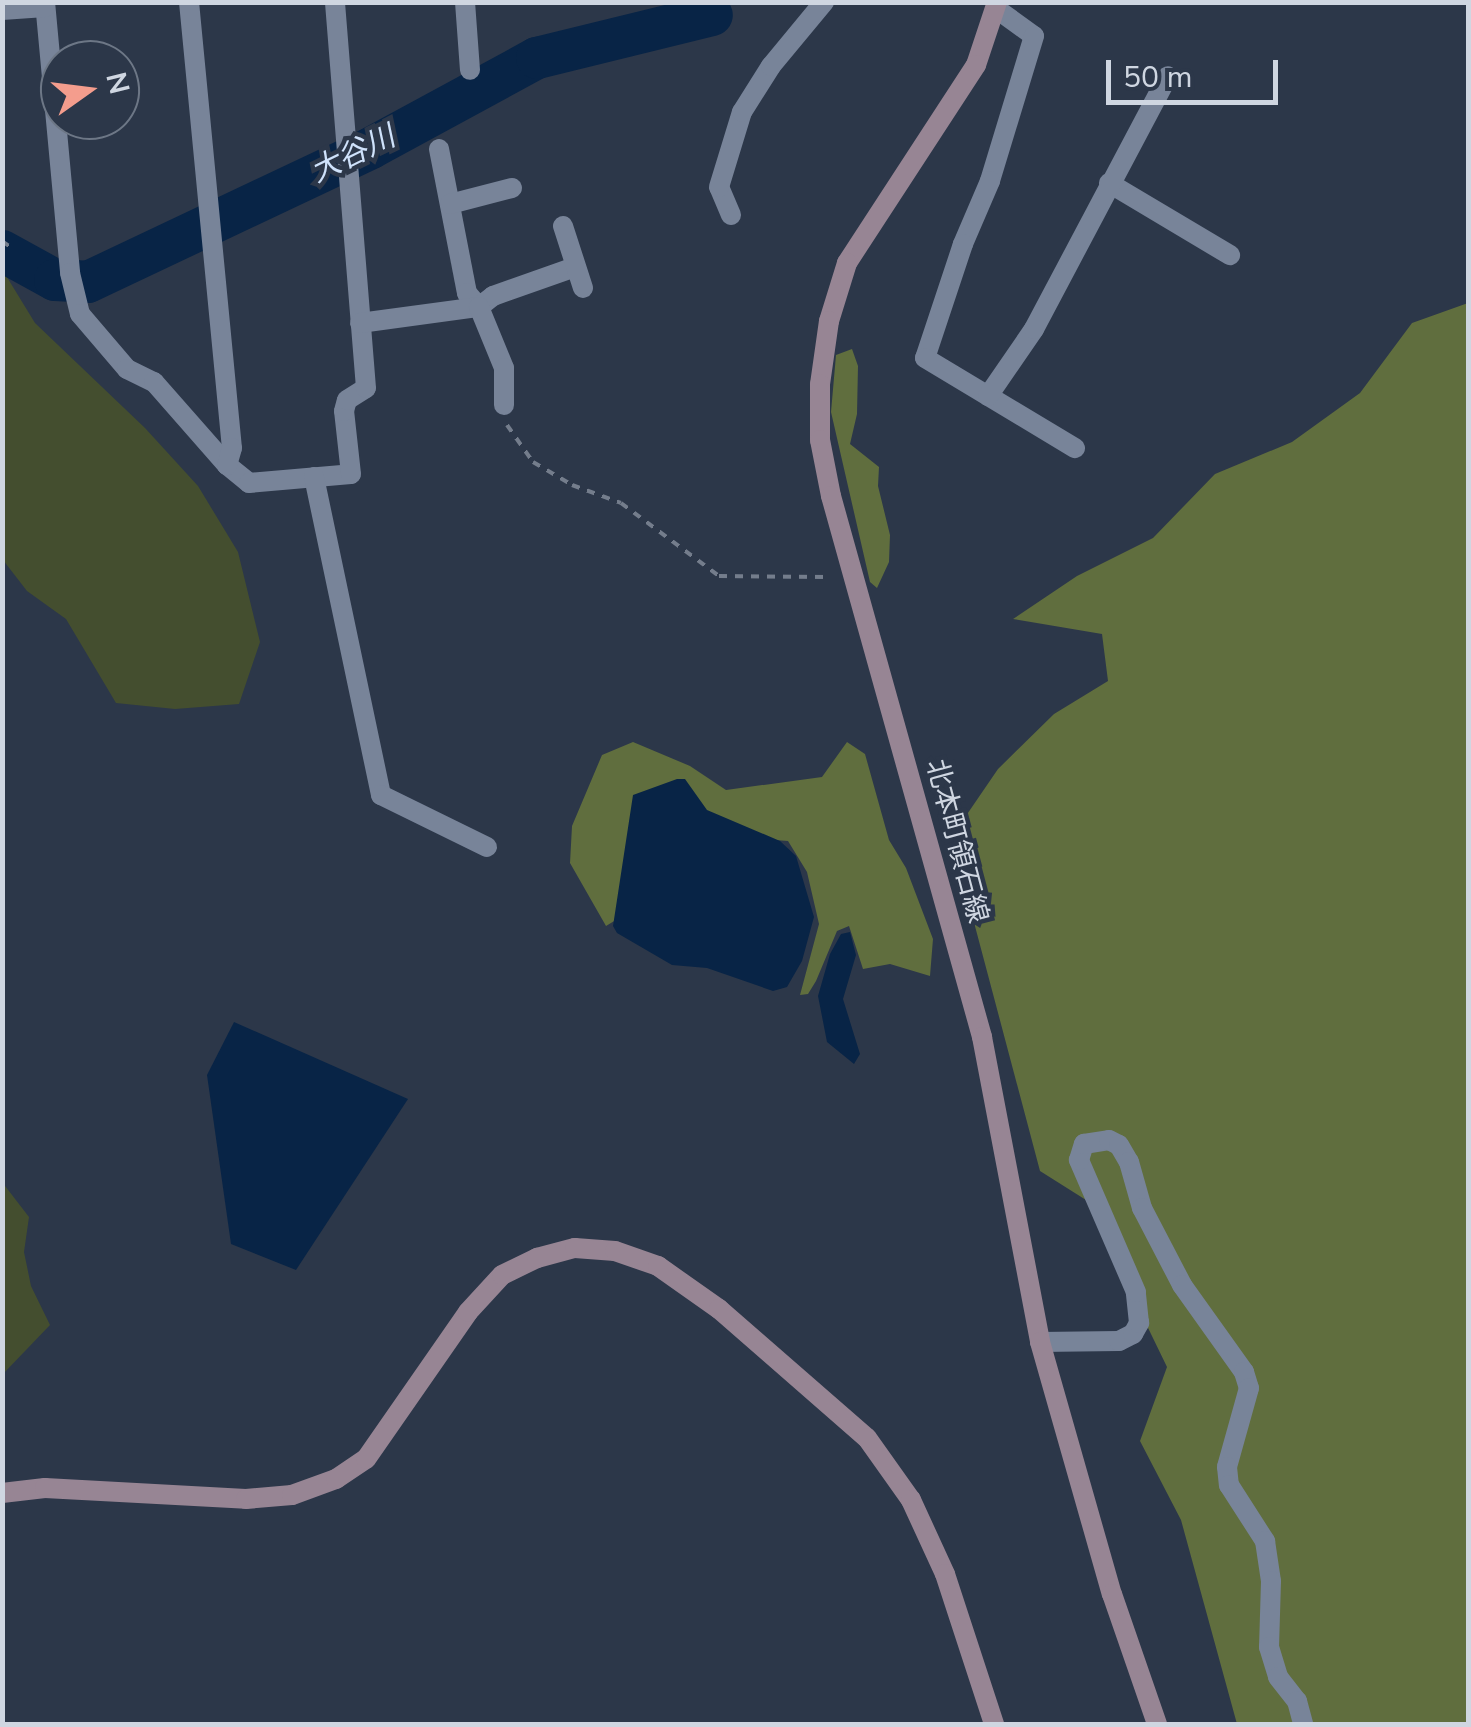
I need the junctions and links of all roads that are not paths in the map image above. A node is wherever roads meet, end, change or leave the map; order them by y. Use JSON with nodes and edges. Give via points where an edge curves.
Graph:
{"nodes":[{"id":1,"x":190,"y":2,"type":"edge"},
{"id":2,"x":335,"y":2,"type":"edge"},
{"id":3,"x":464,"y":2,"type":"edge"},
{"id":4,"x":824,"y":2,"type":"edge"},
{"id":5,"x":45,"y":5,"type":"edge"},
{"id":6,"x":997,"y":6,"type":"edge"},
{"id":7,"x":2,"y":10,"type":"edge"},
{"id":8,"x":470,"y":70,"type":"dead end"},
{"id":9,"x":1168,"y":76,"type":"dead end"},
{"id":10,"x":439,"y":149,"type":"dead end"},
{"id":11,"x":1109,"y":183,"type":"junction"},
{"id":12,"x":512,"y":188,"type":"dead end"},
{"id":13,"x":450,"y":204,"type":"junction"},
{"id":14,"x":731,"y":214,"type":"dead end"},
{"id":15,"x":562,"y":226,"type":"dead end"},
{"id":16,"x":1230,"y":256,"type":"dead end"},
{"id":17,"x":576,"y":267,"type":"junction"},
{"id":18,"x":583,"y":288,"type":"dead end"},
{"id":19,"x":480,"y":307,"type":"junction"},
{"id":20,"x":360,"y":323,"type":"junction"},
{"id":21,"x":988,"y":396,"type":"junction"},
{"id":22,"x":504,"y":406,"type":"road end"},
{"id":23,"x":1074,"y":448,"type":"dead end"},
{"id":24,"x":227,"y":465,"type":"junction"},
{"id":25,"x":314,"y":477,"type":"junction"},
{"id":26,"x":487,"y":847,"type":"dead end"},
{"id":27,"x":1040,"y":1342,"type":"junction"},
{"id":28,"x":2,"y":1494,"type":"edge"},
{"id":29,"x":994,"y":1724,"type":"edge"},
{"id":30,"x":1156,"y":1724,"type":"edge"},
{"id":31,"x":1303,"y":1724,"type":"edge"}],
"edges":[{"from":1,"to":24,"type":"street","via":[[232,448]]},
{"from":2,"to":20,"type":"street"},
{"from":3,"to":8,"type":"street"},
{"from":4,"to":14,"type":"street","via":[[742,112],[719,187]]},
{"from":5,"to":7,"type":"street"},
{"from":5,"to":24,"type":"street","via":[[71,282],[80,314],[128,369],[154,382]]},
{"from":6,"to":21,"type":"street","via":[[1034,36],[925,358]]},
{"from":6,"to":27,"type":"main road","name":"北本町領石線","via":[[976,65],[847,263],[829,321],[820,440],[982,1037]]},
{"from":9,"to":11,"type":"street"},
{"from":10,"to":13,"type":"street"},
{"from":11,"to":16,"type":"street"},
{"from":11,"to":21,"type":"street","via":[[1034,329]]},
{"from":12,"to":13,"type":"street"},
{"from":13,"to":19,"type":"street","via":[[467,293]]},
{"from":15,"to":17,"type":"street"},
{"from":17,"to":18,"type":"street"},
{"from":17,"to":19,"type":"street","via":[[493,296]]},
{"from":19,"to":20,"type":"street"},
{"from":19,"to":22,"type":"street","via":[[504,368]]},
{"from":20,"to":25,"type":"street","via":[[366,388],[347,400],[344,411],[351,474]]},
{"from":21,"to":23,"type":"street"},
{"from":24,"to":25,"type":"street","via":[[249,483]]},
{"from":25,"to":26,"type":"street","via":[[381,794]]},
{"from":27,"to":30,"type":"main road","name":"北本町領石線"},
{"from":27,"to":31,"type":"street","via":[[1120,1341],[1139,1323],[1136,1292],[1079,1160],[1084,1144],[1109,1140],[1129,1162],[1142,1208],[1182,1285],[1244,1372],[1249,1388],[1227,1467],[1229,1486],[1265,1541],[1269,1647]]},
{"from":28,"to":29,"type":"main road","via":[[44,1488],[246,1499],[292,1495],[336,1479],[366,1459],[468,1312],[502,1275],[575,1248],[615,1251],[658,1266],[719,1309],[868,1438],[910,1500],[945,1574]]}]}
